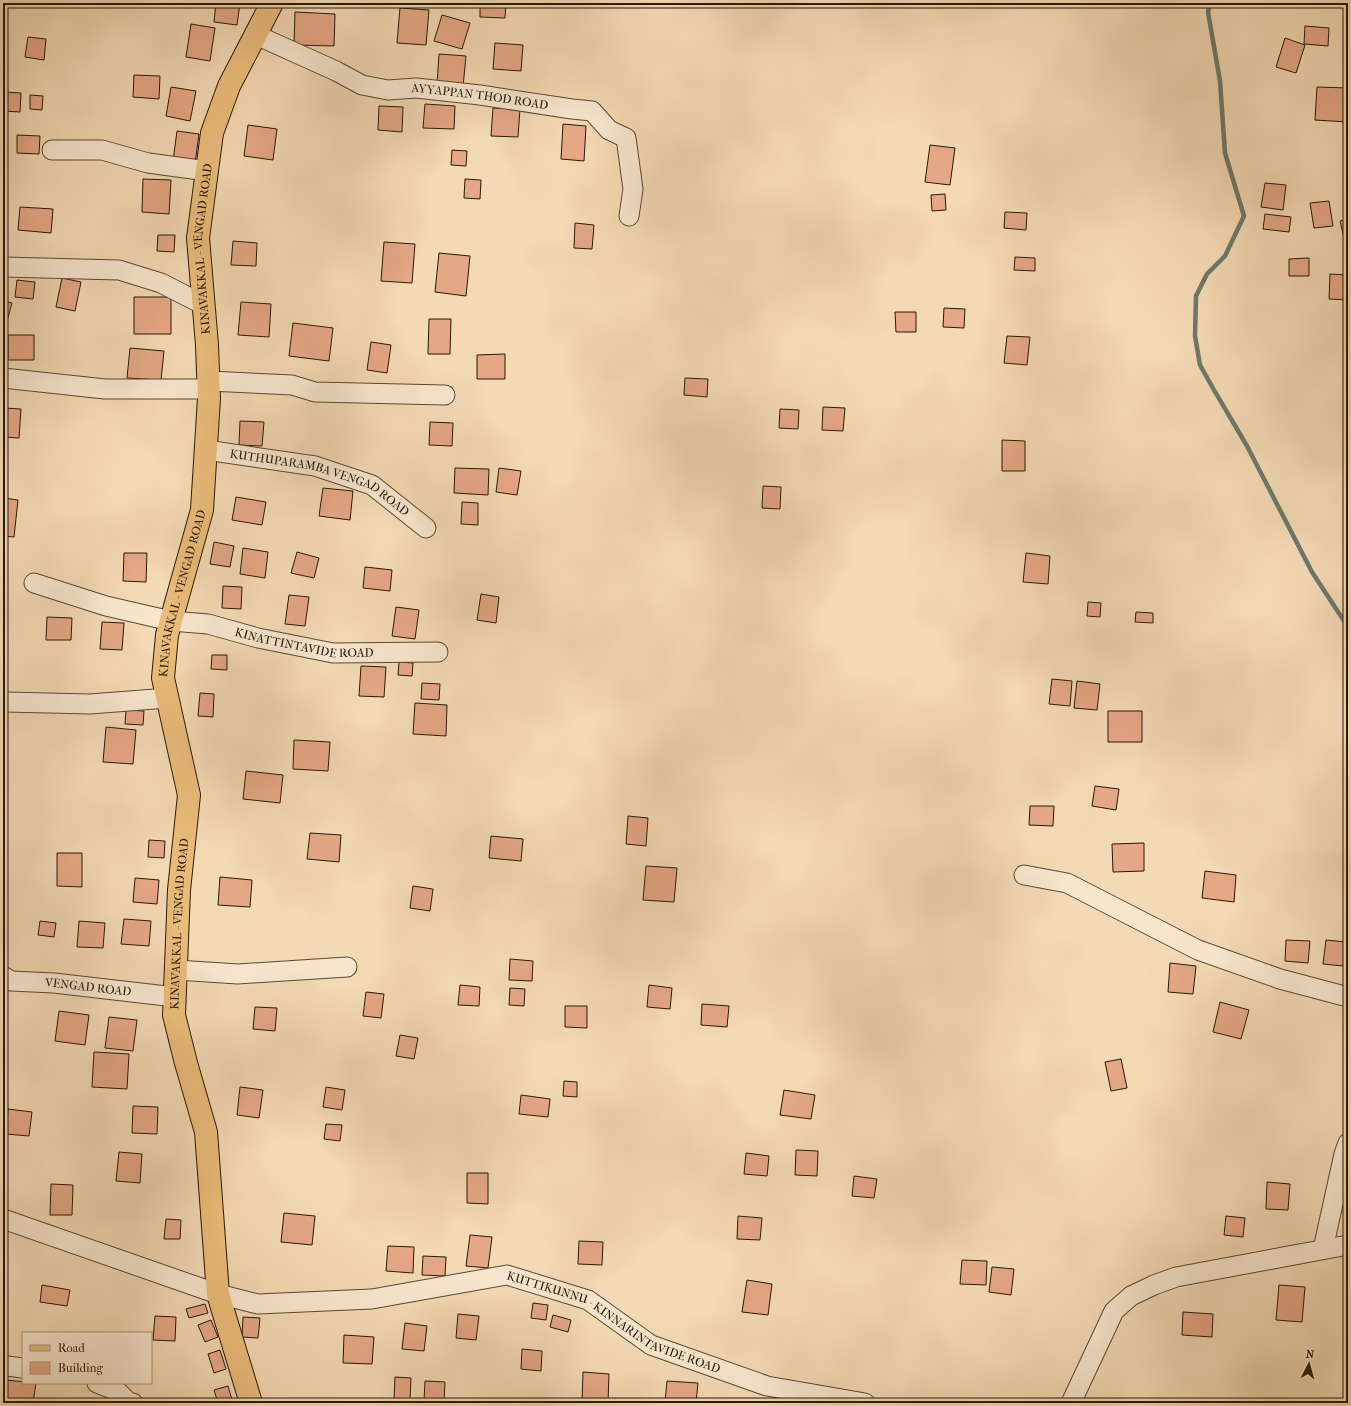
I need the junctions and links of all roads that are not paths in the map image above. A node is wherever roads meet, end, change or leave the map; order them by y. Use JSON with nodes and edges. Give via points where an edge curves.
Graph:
{"nodes":[{"id":1,"x":272,"y":3,"type":"edge"},
{"id":2,"x":256,"y":35,"type":"junction"},
{"id":3,"x":52,"y":150,"type":"dead end"},
{"id":4,"x":207,"y":171,"type":"junction"},
{"id":5,"x":629,"y":216,"type":"dead end"},
{"id":6,"x":3,"y":267,"type":"edge"},
{"id":7,"x":204,"y":305,"type":"junction"},
{"id":8,"x":3,"y":378,"type":"edge"},
{"id":9,"x":209,"y":385,"type":"junction"},
{"id":10,"x":445,"y":395,"type":"dead end"},
{"id":11,"x":206,"y":450,"type":"junction"},
{"id":12,"x":426,"y":528,"type":"dead end"},
{"id":13,"x":34,"y":583,"type":"dead end"},
{"id":14,"x":171,"y":621,"type":"junction"},
{"id":15,"x":438,"y":652,"type":"dead end"},
{"id":16,"x":168,"y":698,"type":"junction"},
{"id":17,"x":6,"y":702,"type":"dead end"},
{"id":18,"x":1024,"y":875,"type":"dead end"},
{"id":19,"x":347,"y":967,"type":"dead end"},
{"id":20,"x":176,"y":970,"type":"junction"},
{"id":21,"x":3,"y":976,"type":"edge"},
{"id":22,"x":175,"y":997,"type":"junction"},
{"id":23,"x":1348,"y":997,"type":"edge"},
{"id":24,"x":1348,"y":1143,"type":"edge"},
{"id":25,"x":3,"y":1219,"type":"edge"},
{"id":26,"x":1348,"y":1245,"type":"edge"},
{"id":27,"x":1323,"y":1249,"type":"junction"},
{"id":28,"x":218,"y":1294,"type":"junction"},
{"id":29,"x":100,"y":1384,"type":"edge"},
{"id":30,"x":133,"y":1403,"type":"edge"},
{"id":31,"x":251,"y":1403,"type":"edge"},
{"id":32,"x":865,"y":1403,"type":"edge"},
{"id":33,"x":1071,"y":1403,"type":"edge"}],
"edges":[{"from":1,"to":2,"type":"main road","name":"KINAVAKKAL - VENGAD ROAD"},
{"from":2,"to":4,"type":"main road","name":"KINAVAKKAL - VENGAD ROAD","via":[[229,86],[212,133]]},
{"from":2,"to":5,"type":"street","name":"AYYAPPAN THOD ROAD","via":[[336,70],[362,85],[388,90],[416,88],[480,95],[592,111],[610,130],[626,138],[633,190]]},
{"from":3,"to":4,"type":"street","via":[[102,150],[148,163]]},
{"from":4,"to":7,"type":"main road","name":"KINAVAKKAL - VENGAD ROAD","via":[[198,238]]},
{"from":6,"to":7,"type":"street","via":[[119,270],[161,283]]},
{"from":7,"to":9,"type":"main road","name":"KINAVAKKAL - VENGAD ROAD"},
{"from":8,"to":9,"type":"street","via":[[105,389]]},
{"from":9,"to":10,"type":"street","via":[[292,385],[315,392]]},
{"from":9,"to":11,"type":"main road","name":"KINAVAKKAL - VENGAD ROAD"},
{"from":11,"to":12,"type":"street","name":"KUTHUPARAMBA VENGAD ROAD","via":[[315,466],[372,485]]},
{"from":11,"to":14,"type":"main road","name":"KINAVAKKAL - VENGAD ROAD","via":[[202,510]]},
{"from":13,"to":14,"type":"street","name":"KINATTINTAVIDE ROAD","via":[[106,606]]},
{"from":14,"to":15,"type":"street","name":"KINATTINTAVIDE ROAD","via":[[208,624],[258,638],[333,653]]},
{"from":14,"to":16,"type":"main road","name":"KINAVAKKAL - VENGAD ROAD","via":[[167,635],[163,678]]},
{"from":16,"to":17,"type":"street","via":[[90,704]]},
{"from":16,"to":20,"type":"main road","name":"KINAVAKKAL - VENGAD ROAD","via":[[189,795],[179,890]]},
{"from":18,"to":23,"type":"street","via":[[1067,884],[1198,950],[1280,979]]},
{"from":19,"to":20,"type":"street","via":[[238,974]]},
{"from":20,"to":22,"type":"main road","name":"KINAVAKKAL - VENGAD ROAD"},
{"from":21,"to":22,"type":"street","name":"VENGAD ROAD","via":[[11,981],[54,983]]},
{"from":22,"to":28,"type":"main road","name":"KINAVAKKAL - VENGAD ROAD","via":[[174,1015],[206,1132]]},
{"from":24,"to":27,"type":"street"},
{"from":25,"to":28,"type":"street","name":"KUTTIKUNNU - KINNARINTAVIDE ROAD"},
{"from":26,"to":27,"type":"street"},
{"from":27,"to":33,"type":"street","via":[[1176,1277],[1131,1296],[1114,1311]]},
{"from":28,"to":31,"type":"main road","name":"KINAVAKKAL - VENGAD ROAD"},
{"from":28,"to":32,"type":"street","name":"KUTTIKUNNU - KINNARINTAVIDE ROAD","via":[[258,1304],[372,1299],[507,1275],[588,1300],[651,1344],[752,1381],[767,1386]]},
{"from":29,"to":30,"type":"street","via":[[117,1391],[128,1402]]}]}
